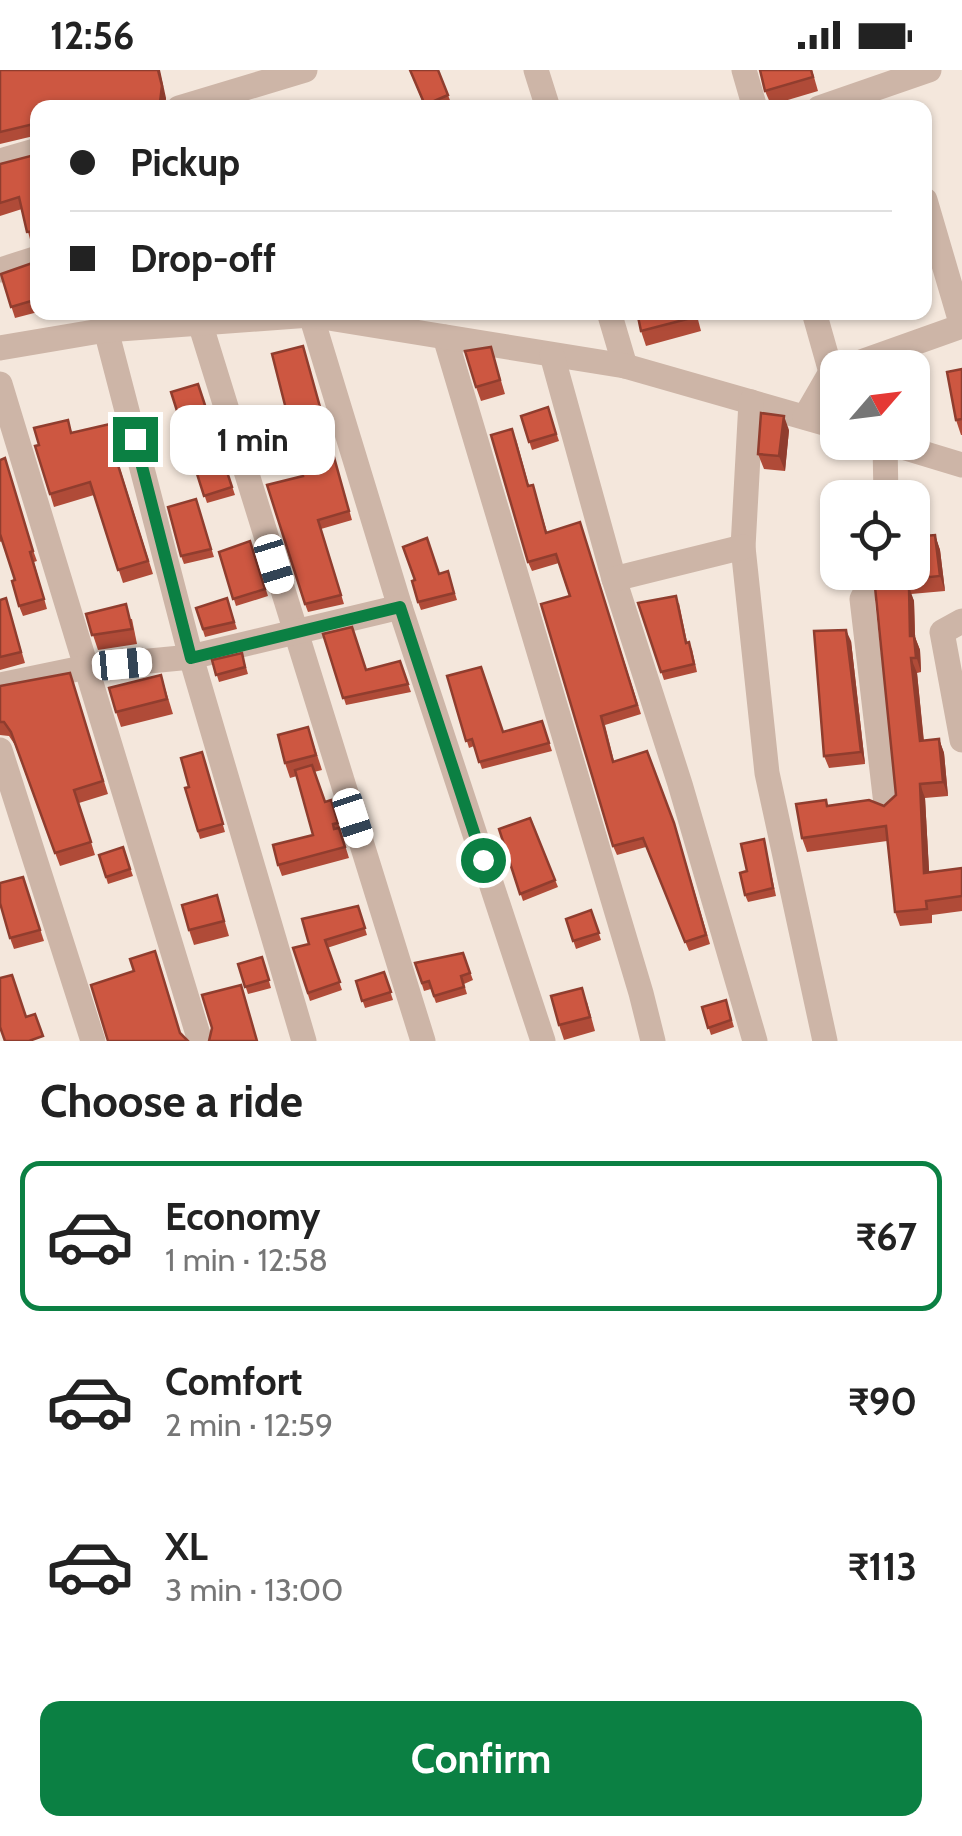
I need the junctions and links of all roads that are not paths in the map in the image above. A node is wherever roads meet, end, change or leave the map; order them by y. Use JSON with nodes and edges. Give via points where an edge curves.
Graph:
{"nodes":[{"id":1,"x":305,"y":70,"type":"edge"},
{"id":2,"x":536,"y":70,"type":"edge"},
{"id":3,"x":744,"y":70,"type":"edge"},
{"id":4,"x":928,"y":70,"type":"edge"},
{"id":5,"x":892,"y":87,"type":"edge"},
{"id":6,"x":250,"y":88,"type":"edge"},
{"id":7,"x":207,"y":100,"type":"edge"},
{"id":8,"x":545,"y":100,"type":"edge"},
{"id":9,"x":753,"y":100,"type":"edge"},
{"id":10,"x":847,"y":100,"type":"edge"},
{"id":11,"x":30,"y":152,"type":"edge"},
{"id":12,"x":0,"y":161,"type":"edge"},
{"id":13,"x":932,"y":224,"type":"edge"},
{"id":14,"x":30,"y":261,"type":"edge"},
{"id":15,"x":0,"y":270,"type":"edge"},
{"id":16,"x":237,"y":320,"type":"edge"},
{"id":17,"x":312,"y":320,"type":"edge"},
{"id":18,"x":345,"y":320,"type":"edge"},
{"id":19,"x":611,"y":320,"type":"edge"},
{"id":20,"x":817,"y":320,"type":"edge"},
{"id":21,"x":200,"y":323,"type":"junction"},
{"id":22,"x":106,"y":330,"type":"junction"},
{"id":23,"x":445,"y":337,"type":"junction"},
{"id":24,"x":0,"y":348,"type":"edge"},
{"id":25,"x":830,"y":350,"type":"edge"},
{"id":26,"x":894,"y":350,"type":"edge"},
{"id":27,"x":552,"y":356,"type":"junction"},
{"id":28,"x":625,"y":366,"type":"junction"},
{"id":29,"x":0,"y":384,"type":"edge"},
{"id":30,"x":820,"y":396,"type":"edge"},
{"id":31,"x":751,"y":402,"type":"junction"},
{"id":32,"x":805,"y":417,"type":"junction"},
{"id":33,"x":820,"y":422,"type":"edge"},
{"id":34,"x":930,"y":455,"type":"edge"},
{"id":35,"x":962,"y":465,"type":"edge"},
{"id":36,"x":743,"y":547,"type":"junction"},
{"id":37,"x":614,"y":579,"type":"junction"},
{"id":38,"x":867,"y":590,"type":"edge"},
{"id":39,"x":400,"y":607,"type":"junction"},
{"id":40,"x":962,"y":621,"type":"edge"},
{"id":41,"x":295,"y":632,"type":"junction"},
{"id":42,"x":191,"y":658,"type":"junction"},
{"id":43,"x":87,"y":667,"type":"junction"},
{"id":44,"x":0,"y":685,"type":"edge"},
{"id":45,"x":962,"y":740,"type":"edge"},
{"id":46,"x":0,"y":750,"type":"edge"},
{"id":47,"x":886,"y":804,"type":"edge"},
{"id":48,"x":93,"y":1041,"type":"edge"},
{"id":49,"x":200,"y":1041,"type":"edge"},
{"id":50,"x":304,"y":1041,"type":"edge"},
{"id":51,"x":423,"y":1041,"type":"edge"},
{"id":52,"x":542,"y":1041,"type":"edge"},
{"id":53,"x":653,"y":1041,"type":"edge"},
{"id":54,"x":755,"y":1041,"type":"edge"},
{"id":55,"x":825,"y":1041,"type":"edge"}],
"edges":[{"from":1,"to":6,"type":"street"},
{"from":2,"to":8,"type":"street"},
{"from":3,"to":9,"type":"street"},
{"from":4,"to":5,"type":"street"},
{"from":5,"to":10,"type":"street"},
{"from":6,"to":7,"type":"street"},
{"from":11,"to":12,"type":"street"},
{"from":13,"to":26,"type":"street","via":[[962,326]]},
{"from":14,"to":15,"type":"street"},
{"from":16,"to":21,"type":"street"},
{"from":17,"to":39,"type":"street"},
{"from":18,"to":23,"type":"street"},
{"from":19,"to":28,"type":"street"},
{"from":20,"to":25,"type":"street"},
{"from":21,"to":22,"type":"street"},
{"from":21,"to":41,"type":"street"},
{"from":22,"to":24,"type":"street"},
{"from":22,"to":42,"type":"street"},
{"from":23,"to":27,"type":"street"},
{"from":23,"to":53,"type":"street"},
{"from":27,"to":28,"type":"street"},
{"from":27,"to":37,"type":"street"},
{"from":28,"to":31,"type":"street"},
{"from":29,"to":43,"type":"street"},
{"from":30,"to":32,"type":"street"},
{"from":31,"to":32,"type":"street"},
{"from":31,"to":36,"type":"street"},
{"from":32,"to":33,"type":"street"},
{"from":34,"to":35,"type":"street"},
{"from":36,"to":37,"type":"street"},
{"from":36,"to":55,"type":"street","via":[[766,773]]},
{"from":37,"to":54,"type":"street"},
{"from":38,"to":47,"type":"street","via":[[862,599]]},
{"from":39,"to":41,"type":"street"},
{"from":39,"to":52,"type":"street"},
{"from":40,"to":45,"type":"street","via":[[942,632]]},
{"from":41,"to":42,"type":"street"},
{"from":41,"to":51,"type":"street"},
{"from":42,"to":43,"type":"street"},
{"from":42,"to":50,"type":"street"},
{"from":43,"to":44,"type":"street"},
{"from":43,"to":49,"type":"street"},
{"from":46,"to":48,"type":"street"}]}
